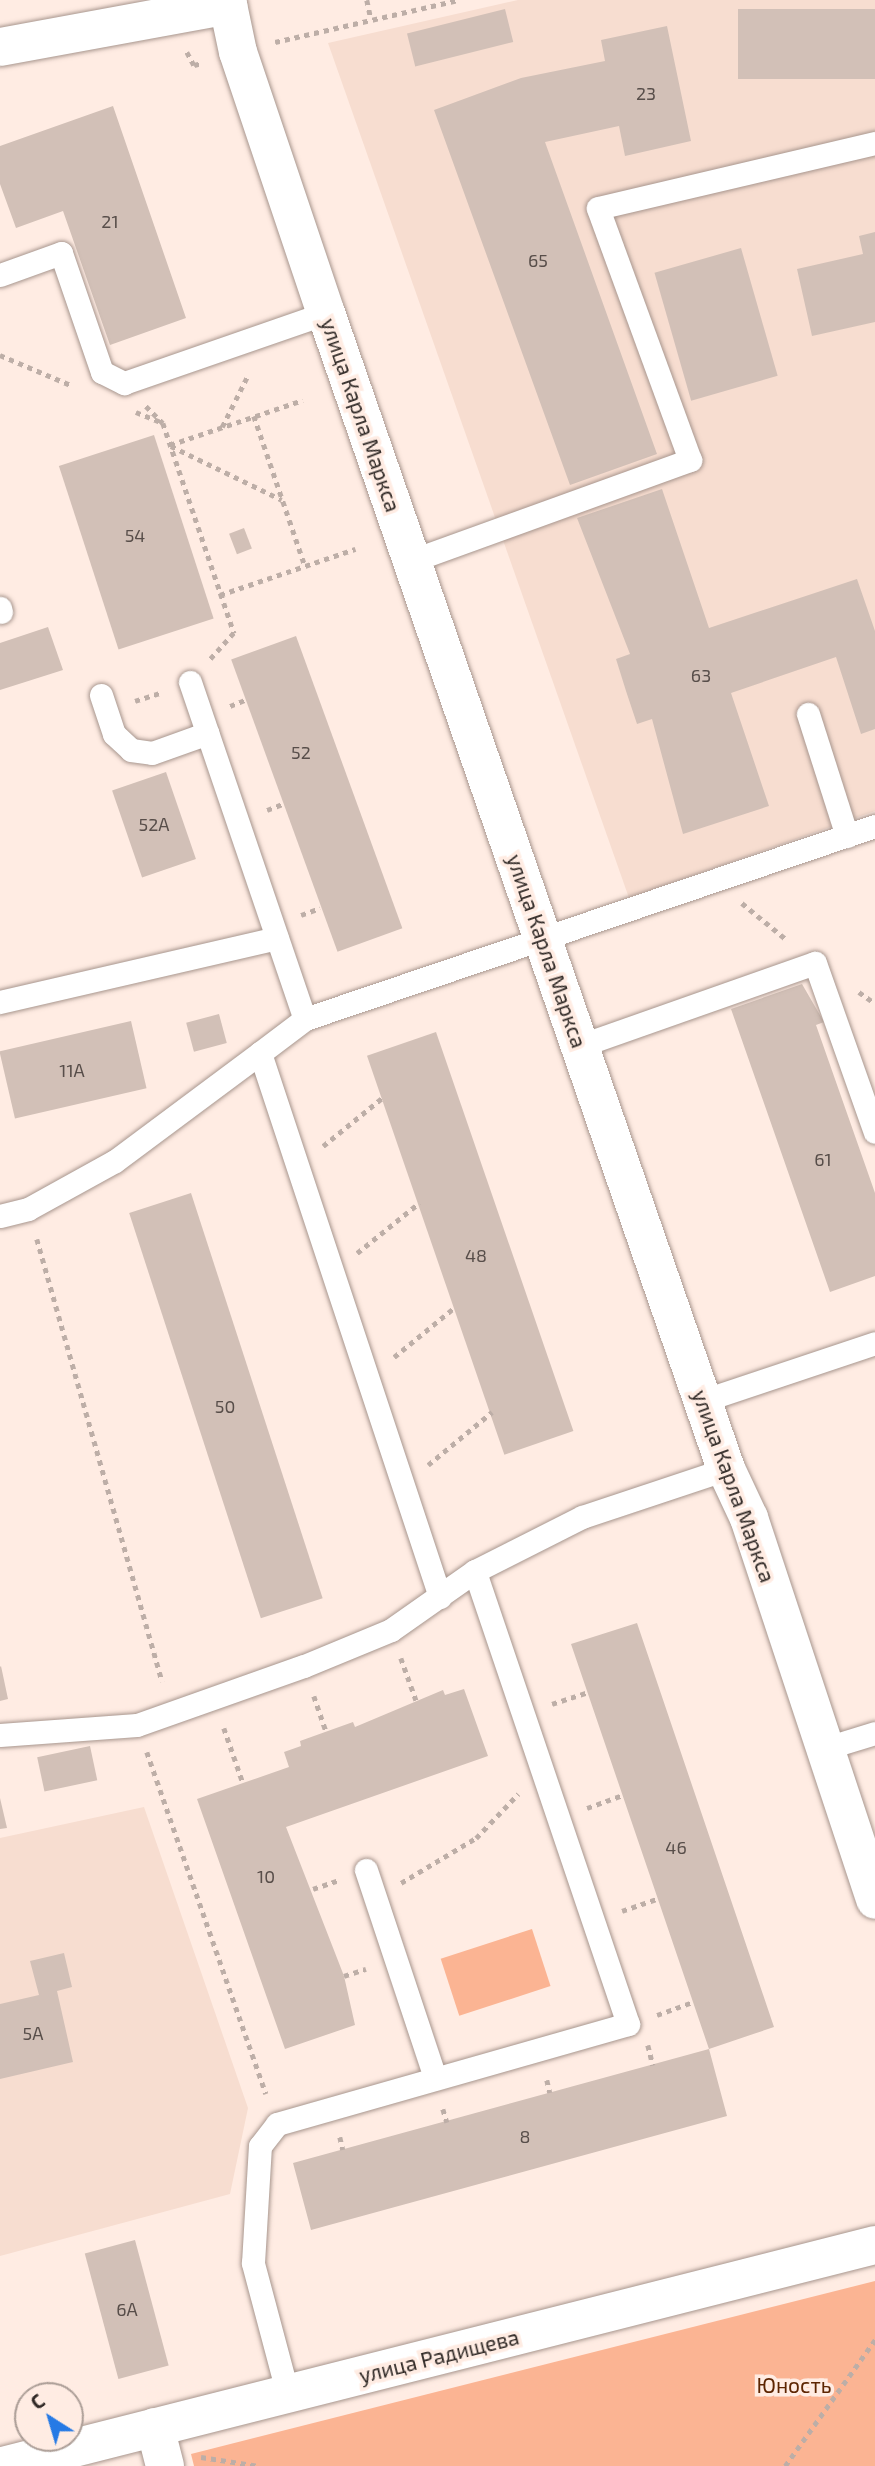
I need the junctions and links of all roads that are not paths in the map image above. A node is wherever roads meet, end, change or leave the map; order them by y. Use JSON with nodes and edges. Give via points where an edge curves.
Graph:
{"nodes":[{"id":1,"x":228,"y":3,"type":"edge"},
{"id":2,"x":0,"y":47,"type":"edge"},
{"id":3,"x":875,"y":143,"type":"edge"},
{"id":4,"x":0,"y":275,"type":"edge"},
{"id":5,"x":326,"y":313,"type":"junction"},
{"id":6,"x":411,"y":561,"type":"junction"},
{"id":7,"x":190,"y":682,"type":"road end"},
{"id":8,"x":104,"y":703,"type":"road end"},
{"id":9,"x":808,"y":714,"type":"dead end"},
{"id":10,"x":208,"y":733,"type":"junction"},
{"id":11,"x":875,"y":826,"type":"edge"},
{"id":12,"x":847,"y":836,"type":"junction"},
{"id":13,"x":542,"y":937,"type":"junction"},
{"id":14,"x":277,"y":938,"type":"junction"},
{"id":15,"x":0,"y":1002,"type":"edge"},
{"id":16,"x":305,"y":1019,"type":"junction"},
{"id":17,"x":579,"y":1046,"type":"junction"},
{"id":18,"x":260,"y":1053,"type":"junction"},
{"id":19,"x":875,"y":1132,"type":"edge"},
{"id":20,"x":0,"y":1216,"type":"edge"},
{"id":21,"x":875,"y":1343,"type":"edge"},
{"id":22,"x":702,"y":1401,"type":"junction"},
{"id":23,"x":726,"y":1469,"type":"junction"},
{"id":24,"x":475,"y":1571,"type":"junction"},
{"id":25,"x":440,"y":1597,"type":"junction"},
{"id":26,"x":875,"y":1733,"type":"edge"},
{"id":27,"x":0,"y":1735,"type":"edge"},
{"id":28,"x":823,"y":1749,"type":"junction"},
{"id":29,"x":366,"y":1870,"type":"dead end"},
{"id":30,"x":875,"y":1899,"type":"edge"},
{"id":31,"x":435,"y":2077,"type":"junction"},
{"id":32,"x":875,"y":2245,"type":"edge"},
{"id":33,"x":288,"y":2395,"type":"junction"},
{"id":34,"x":160,"y":2448,"type":"edge"},
{"id":35,"x":3,"y":2466,"type":"edge"}],
"edges":[{"from":1,"to":2,"type":"street"},
{"from":1,"to":5,"type":"street","name":"улица Карла Маркса"},
{"from":3,"to":6,"type":"lane","via":[[598,208],[690,460]]},
{"from":4,"to":5,"type":"lane","via":[[61,253],[102,372],[124,383]]},
{"from":5,"to":6,"type":"street","name":"улица Карла Маркса"},
{"from":6,"to":13,"type":"street","name":"улица Карла Маркса"},
{"from":7,"to":10,"type":"lane"},
{"from":8,"to":10,"type":"lane","via":[[114,734],[131,750],[152,752]]},
{"from":9,"to":12,"type":"lane"},
{"from":10,"to":14,"type":"lane"},
{"from":11,"to":12,"type":"lane"},
{"from":12,"to":13,"type":"lane"},
{"from":13,"to":16,"type":"lane"},
{"from":13,"to":17,"type":"street","name":"улица Карла Маркса"},
{"from":14,"to":15,"type":"lane"},
{"from":14,"to":16,"type":"lane"},
{"from":16,"to":18,"type":"lane"},
{"from":17,"to":19,"type":"lane","via":[[815,962]]},
{"from":17,"to":22,"type":"street","name":"улица Карла Маркса"},
{"from":18,"to":20,"type":"lane","via":[[115,1161],[28,1209]]},
{"from":18,"to":25,"type":"lane"},
{"from":21,"to":22,"type":"lane"},
{"from":22,"to":23,"type":"street","name":"улица Карла Маркса"},
{"from":23,"to":24,"type":"lane","via":[[582,1517]]},
{"from":23,"to":28,"type":"street","name":"улица Карла Маркса","via":[[749,1518]]},
{"from":24,"to":25,"type":"lane"},
{"from":24,"to":31,"type":"lane","via":[[628,2024]]},
{"from":25,"to":27,"type":"lane","via":[[391,1630],[137,1725]]},
{"from":26,"to":28,"type":"lane"},
{"from":28,"to":30,"type":"street","name":"улица Карла Маркса"},
{"from":29,"to":31,"type":"lane"},
{"from":31,"to":33,"type":"lane","via":[[276,2124],[260,2146],[253,2263]]},
{"from":32,"to":33,"type":"street","name":"улица Радищева"},
{"from":33,"to":34,"type":"street","name":"улица Радищева"},
{"from":34,"to":35,"type":"street","name":"улица Радищева"}]}
